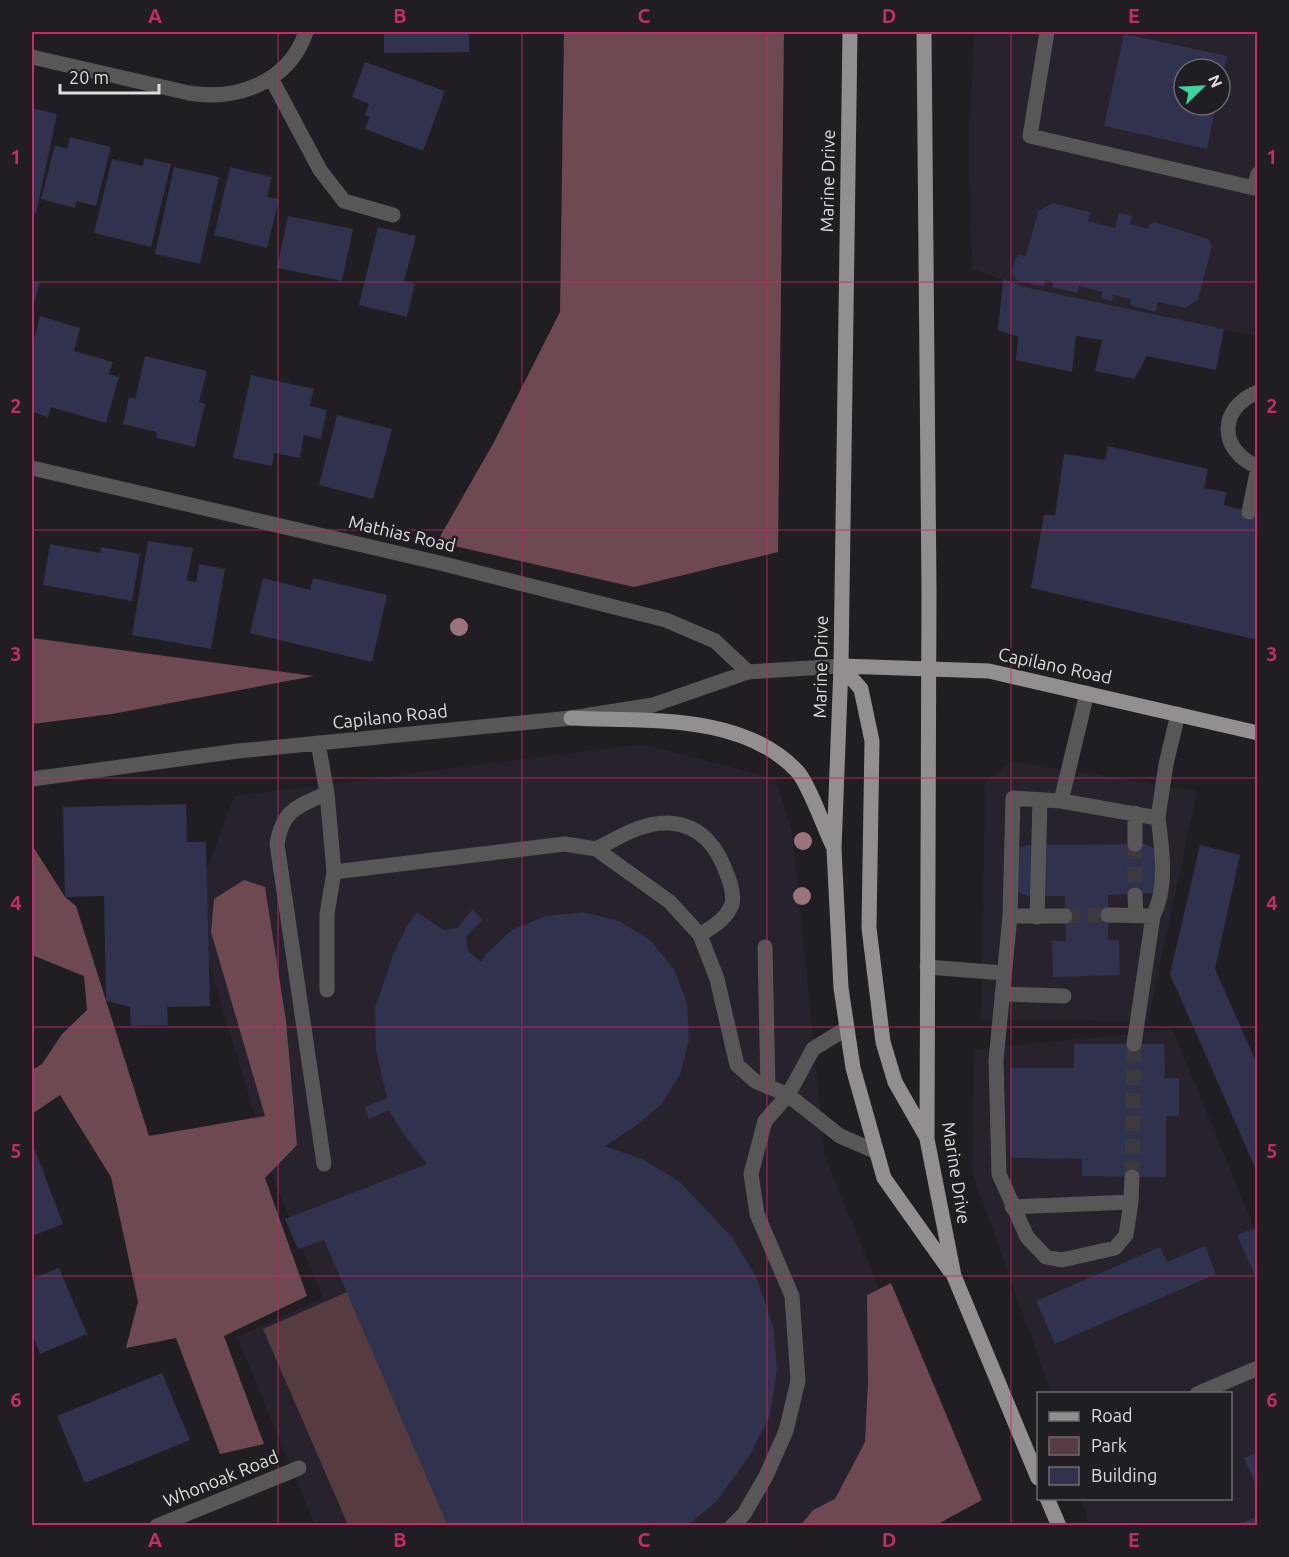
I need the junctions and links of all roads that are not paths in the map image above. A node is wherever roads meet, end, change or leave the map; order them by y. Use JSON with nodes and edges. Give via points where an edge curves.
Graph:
{"nodes":[{"id":1,"x":306,"y":32,"type":"edge"},
{"id":2,"x":850,"y":32,"type":"edge"},
{"id":3,"x":924,"y":32,"type":"edge"},
{"id":4,"x":1047,"y":32,"type":"edge"},
{"id":5,"x":32,"y":57,"type":"edge"},
{"id":6,"x":271,"y":78,"type":"junction"},
{"id":7,"x":1257,"y":174,"type":"edge"},
{"id":8,"x":393,"y":215,"type":"dead end"},
{"id":9,"x":1257,"y":392,"type":"edge"},
{"id":10,"x":32,"y":468,"type":"edge"},
{"id":11,"x":1257,"y":468,"type":"edge"},
{"id":12,"x":1249,"y":512,"type":"dead end"},
{"id":13,"x":841,"y":666,"type":"junction"},
{"id":14,"x":929,"y":669,"type":"junction"},
{"id":15,"x":748,"y":672,"type":"junction"},
{"id":16,"x":1087,"y":693,"type":"junction"},
{"id":17,"x":1178,"y":714,"type":"junction"},
{"id":18,"x":571,"y":718,"type":"junction"},
{"id":19,"x":1257,"y":733,"type":"edge"},
{"id":20,"x":318,"y":743,"type":"junction"},
{"id":21,"x":32,"y":778,"type":"edge"},
{"id":22,"x":327,"y":793,"type":"junction"},
{"id":23,"x":1040,"y":800,"type":"junction"},
{"id":24,"x":1061,"y":801,"type":"junction"},
{"id":25,"x":1135,"y":813,"type":"junction"},
{"id":26,"x":1158,"y":818,"type":"junction"},
{"id":27,"x":1135,"y":844,"type":"tunnel mouth"},
{"id":28,"x":596,"y":849,"type":"junction"},
{"id":29,"x":834,"y":849,"type":"junction"},
{"id":30,"x":334,"y":872,"type":"junction"},
{"id":31,"x":1135,"y":895,"type":"tunnel mouth"},
{"id":32,"x":1108,"y":915,"type":"tunnel mouth"},
{"id":33,"x":1010,"y":916,"type":"junction"},
{"id":34,"x":1037,"y":916,"type":"junction"},
{"id":35,"x":1065,"y":916,"type":"tunnel mouth"},
{"id":36,"x":1136,"y":916,"type":"junction"},
{"id":37,"x":1154,"y":916,"type":"junction"},
{"id":38,"x":700,"y":935,"type":"junction"},
{"id":39,"x":765,"y":947,"type":"dead end"},
{"id":40,"x":927,"y":967,"type":"junction"},
{"id":41,"x":1004,"y":973,"type":"junction"},
{"id":42,"x":327,"y":990,"type":"dead end"},
{"id":43,"x":1002,"y":994,"type":"junction"},
{"id":44,"x":1064,"y":996,"type":"dead end"},
{"id":45,"x":847,"y":1028,"type":"junction"},
{"id":46,"x":1134,"y":1044,"type":"tunnel mouth"},
{"id":47,"x":768,"y":1087,"type":"junction"},
{"id":48,"x":788,"y":1095,"type":"junction"},
{"id":49,"x":927,"y":1139,"type":"junction"},
{"id":50,"x":877,"y":1152,"type":"junction"},
{"id":51,"x":324,"y":1164,"type":"dead end"},
{"id":52,"x":1132,"y":1177,"type":"tunnel mouth"},
{"id":53,"x":1131,"y":1202,"type":"junction"},
{"id":54,"x":1012,"y":1207,"type":"junction"},
{"id":55,"x":954,"y":1276,"type":"junction"},
{"id":56,"x":1257,"y":1368,"type":"edge"},
{"id":57,"x":1202,"y":1392,"type":"edge"},
{"id":58,"x":1035,"y":1460,"type":"edge"},
{"id":59,"x":299,"y":1468,"type":"dead end"},
{"id":60,"x":1048,"y":1500,"type":"edge"},
{"id":61,"x":157,"y":1526,"type":"edge"},
{"id":62,"x":732,"y":1526,"type":"edge"},
{"id":63,"x":1059,"y":1526,"type":"edge"}],
"edges":[{"from":1,"to":6,"type":"street","via":[[294,54]]},
{"from":2,"to":13,"type":"main road","name":"Marine Drive"},
{"from":3,"to":14,"type":"main road","name":"Marine Drive"},
{"from":4,"to":7,"type":"street","via":[[1030,136],[1254,188]]},
{"from":5,"to":6,"type":"street","via":[[212,97],[253,89]]},
{"from":6,"to":8,"type":"street","via":[[320,170],[345,201]]},
{"from":9,"to":11,"type":"street","via":[[1236,405],[1228,430],[1236,453]]},
{"from":10,"to":15,"type":"street","name":"Mathias Road","via":[[666,620],[715,641]]},
{"from":11,"to":12,"type":"street"},
{"from":13,"to":14,"type":"main road","name":"Capilano Road"},
{"from":13,"to":15,"type":"street","name":"Capilano Road"},
{"from":13,"to":29,"type":"main road","name":"Marine Drive"},
{"from":13,"to":49,"type":"main road","via":[[861,689],[872,741],[869,928],[883,1042],[895,1082]]},
{"from":14,"to":16,"type":"main road","name":"Capilano Road","via":[[989,671]]},
{"from":14,"to":40,"type":"main road","name":"Marine Drive"},
{"from":15,"to":18,"type":"street","name":"Capilano Road","via":[[653,705]]},
{"from":16,"to":17,"type":"main road","name":"Capilano Road"},
{"from":16,"to":24,"type":"street"},
{"from":17,"to":19,"type":"main road","name":"Capilano Road"},
{"from":17,"to":26,"type":"street"},
{"from":18,"to":20,"type":"street","name":"Capilano Road"},
{"from":18,"to":29,"type":"main road","via":[[705,725],[764,745],[798,773]]},
{"from":20,"to":21,"type":"street","name":"Capilano Road"},
{"from":20,"to":22,"type":"street"},
{"from":22,"to":30,"type":"street"},
{"from":22,"to":51,"type":"street","via":[[295,808],[284,818],[277,844]]},
{"from":23,"to":24,"type":"street"},
{"from":23,"to":33,"type":"street","via":[[1013,798]]},
{"from":23,"to":34,"type":"street"},
{"from":24,"to":25,"type":"street"},
{"from":25,"to":26,"type":"street"},
{"from":25,"to":27,"type":"street"},
{"from":26,"to":37,"type":"street","via":[[1161,892]]},
{"from":28,"to":30,"type":"street","via":[[565,844]]},
{"from":28,"to":38,"type":"street","via":[[670,902]]},
{"from":28,"to":38,"type":"street","via":[[641,826],[667,823],[686,825],[708,838],[722,857],[733,902],[725,918]]},
{"from":29,"to":45,"type":"main road","name":"Marine Drive","via":[[841,988]]},
{"from":30,"to":42,"type":"street","via":[[326,933]]},
{"from":31,"to":36,"type":"street"},
{"from":32,"to":36,"type":"street"},
{"from":33,"to":34,"type":"street"},
{"from":33,"to":41,"type":"street"},
{"from":34,"to":35,"type":"street"},
{"from":36,"to":37,"type":"street"},
{"from":37,"to":46,"type":"street"},
{"from":38,"to":47,"type":"street","via":[[717,979],[737,1065],[755,1082]]},
{"from":39,"to":47,"type":"street"},
{"from":40,"to":41,"type":"street"},
{"from":40,"to":49,"type":"main road","name":"Marine Drive"},
{"from":41,"to":43,"type":"street"},
{"from":43,"to":44,"type":"street"},
{"from":43,"to":54,"type":"street","via":[[996,1060],[999,1174]]},
{"from":45,"to":48,"type":"street","via":[[813,1049]]},
{"from":45,"to":50,"type":"main road","name":"Marine Drive","via":[[853,1068]]},
{"from":47,"to":48,"type":"street"},
{"from":48,"to":50,"type":"street","via":[[840,1136]]},
{"from":48,"to":62,"type":"street","via":[[765,1121],[751,1174],[757,1214],[792,1296],[798,1381],[786,1431],[770,1467],[744,1514]]},
{"from":49,"to":55,"type":"main road","name":"Marine Drive"},
{"from":50,"to":55,"type":"main road","name":"Marine Drive","via":[[884,1178]]},
{"from":52,"to":53,"type":"street"},
{"from":53,"to":54,"type":"street"},
{"from":53,"to":54,"type":"street","via":[[1126,1235],[1114,1248],[1062,1260],[1046,1257],[1027,1237]]},
{"from":55,"to":58,"type":"main road","name":"Marine Drive"},
{"from":56,"to":57,"type":"street"},
{"from":59,"to":61,"type":"street","name":"Whonoak Road"},
{"from":60,"to":63,"type":"main road"}]}
